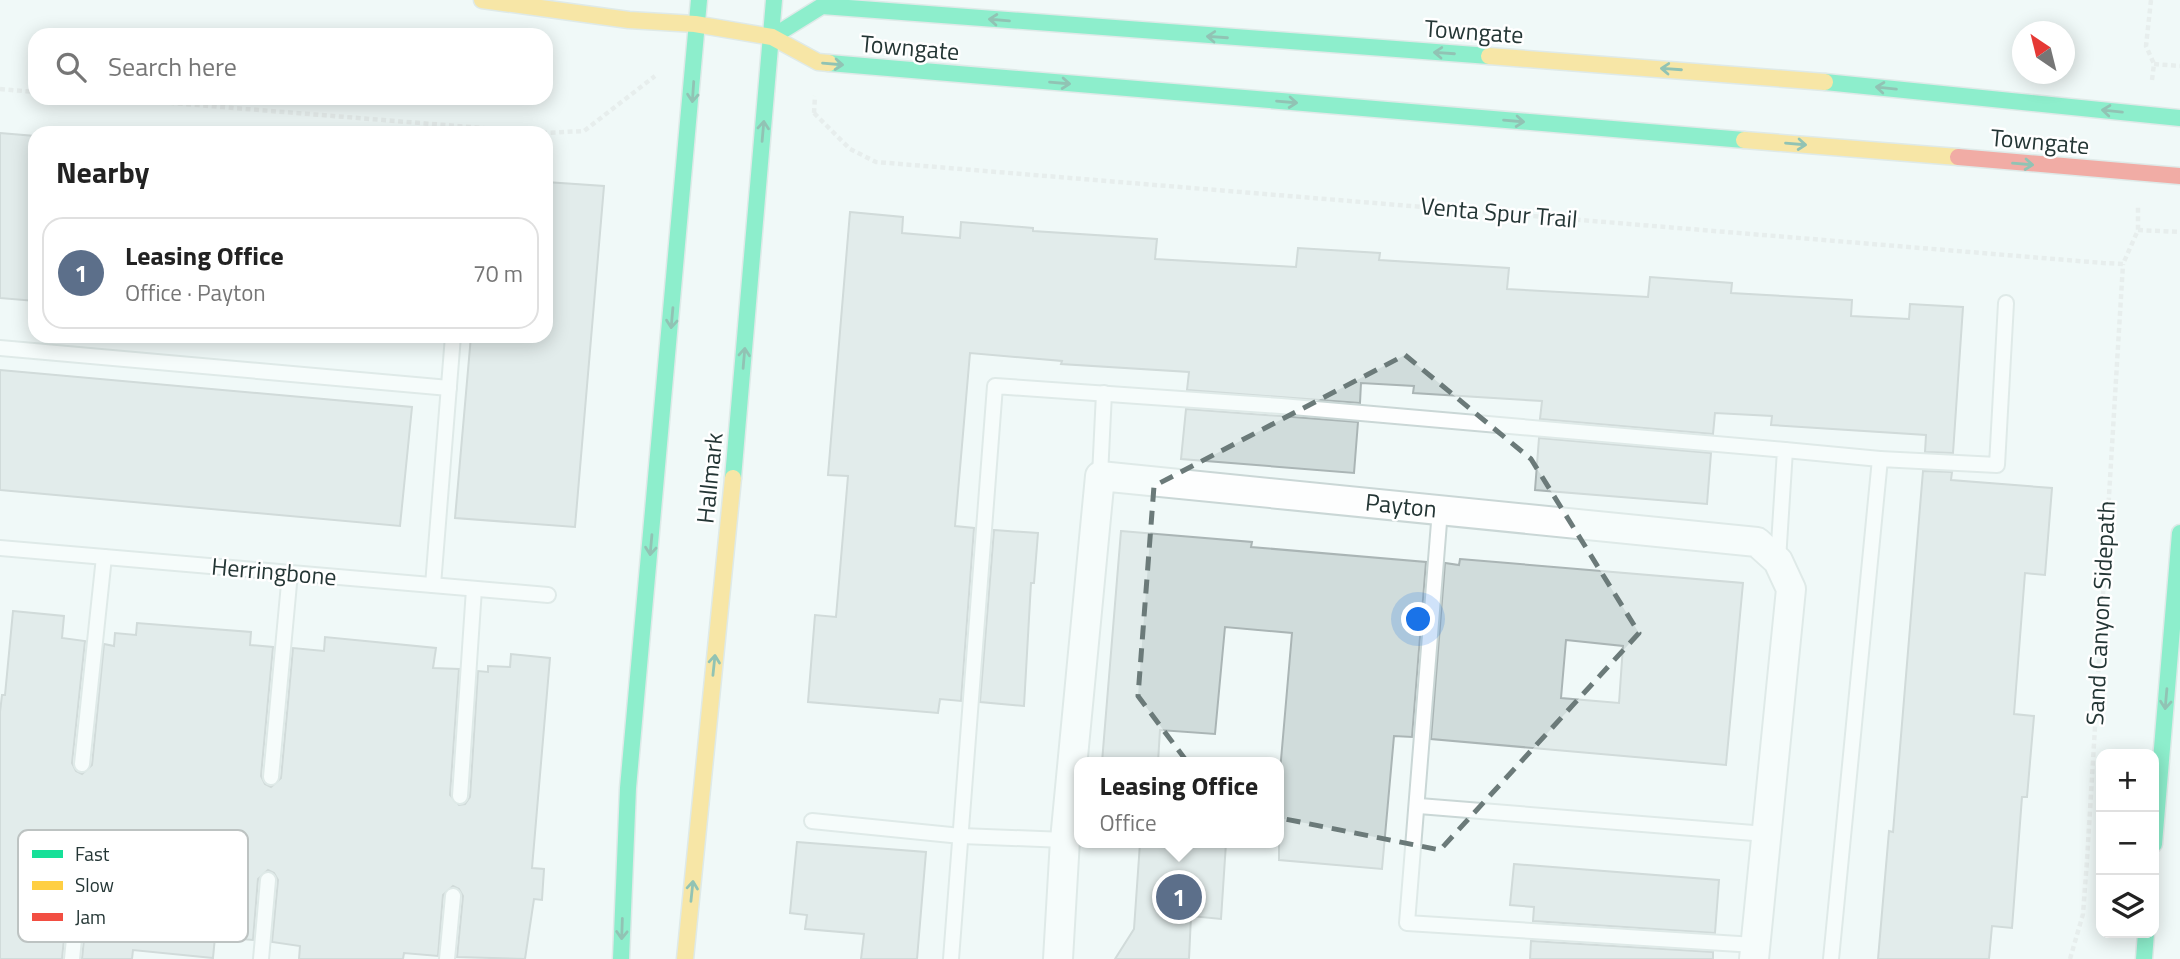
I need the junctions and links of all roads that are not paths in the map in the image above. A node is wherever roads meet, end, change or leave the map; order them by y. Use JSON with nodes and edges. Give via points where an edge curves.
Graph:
{"nodes":[{"id":1,"x":482,"y":0,"type":"edge"},
{"id":2,"x":699,"y":0,"type":"edge"},
{"id":3,"x":774,"y":0,"type":"edge"},
{"id":4,"x":695,"y":24,"type":"junction"},
{"id":5,"x":772,"y":37,"type":"junction"},
{"id":6,"x":2180,"y":118,"type":"edge"},
{"id":7,"x":2180,"y":176,"type":"edge"},
{"id":8,"x":2006,"y":303,"type":"dead end"},
{"id":9,"x":452,"y":343,"type":"edge"},
{"id":10,"x":0,"y":348,"type":"edge"},
{"id":11,"x":449,"y":388,"type":"junction"},
{"id":12,"x":1104,"y":393,"type":"junction"},
{"id":13,"x":1785,"y":450,"type":"junction"},
{"id":14,"x":1880,"y":459,"type":"junction"},
{"id":15,"x":1100,"y":476,"type":"junction"},
{"id":16,"x":1440,"y":510,"type":"junction"},
{"id":17,"x":2180,"y":533,"type":"edge"},
{"id":18,"x":0,"y":548,"type":"edge"},
{"id":19,"x":104,"y":557,"type":"junction"},
{"id":20,"x":1778,"y":561,"type":"junction"},
{"id":21,"x":290,"y":573,"type":"junction"},
{"id":22,"x":433,"y":585,"type":"junction"},
{"id":23,"x":474,"y":589,"type":"junction"},
{"id":24,"x":548,"y":595,"type":"dead end"},
{"id":25,"x":82,"y":764,"type":"dead end"},
{"id":26,"x":271,"y":777,"type":"dead end"},
{"id":27,"x":460,"y":796,"type":"dead end"},
{"id":28,"x":1419,"y":806,"type":"junction"},
{"id":29,"x":2157,"y":812,"type":"edge"},
{"id":30,"x":812,"y":821,"type":"dead end"},
{"id":31,"x":1766,"y":834,"type":"junction"},
{"id":32,"x":961,"y":836,"type":"junction"},
{"id":33,"x":1065,"y":840,"type":"junction"},
{"id":34,"x":268,"y":880,"type":"dead end"},
{"id":35,"x":453,"y":896,"type":"dead end"},
{"id":36,"x":2146,"y":938,"type":"edge"},
{"id":37,"x":1755,"y":952,"type":"edge"},
{"id":38,"x":261,"y":959,"type":"edge"},
{"id":39,"x":447,"y":959,"type":"edge"},
{"id":40,"x":621,"y":959,"type":"edge"},
{"id":41,"x":685,"y":959,"type":"edge"},
{"id":42,"x":951,"y":959,"type":"edge"},
{"id":43,"x":1058,"y":959,"type":"edge"},
{"id":44,"x":1831,"y":959,"type":"edge"},
{"id":45,"x":2144,"y":959,"type":"edge"}],
"edges":[{"from":1,"to":4,"type":"street","name":"Towngate"},
{"from":2,"to":4,"type":"street"},
{"from":3,"to":5,"type":"street","name":"Hallmark"},
{"from":4,"to":5,"type":"street","name":"Towngate"},
{"from":4,"to":40,"type":"street","one_way":true,"via":[[694,85],[628,788]]},
{"from":6,"to":5,"type":"street","name":"Towngate","one_way":true,"via":[[1739,73],[822,6]]},
{"from":5,"to":7,"type":"street","name":"Towngate","one_way":true,"via":[[818,62]]},
{"from":41,"to":5,"type":"street","name":"Hallmark","one_way":true},
{"from":8,"to":14,"type":"lane","via":[[1997,465]]},
{"from":9,"to":11,"type":"lane"},
{"from":10,"to":11,"type":"lane"},
{"from":11,"to":22,"type":"lane"},
{"from":12,"to":13,"type":"lane"},
{"from":12,"to":15,"type":"lane"},
{"from":12,"to":32,"type":"lane","via":[[995,386]]},
{"from":13,"to":14,"type":"lane"},
{"from":13,"to":20,"type":"lane"},
{"from":14,"to":44,"type":"lane"},
{"from":15,"to":16,"type":"street","name":"Payton"},
{"from":15,"to":33,"type":"street"},
{"from":16,"to":20,"type":"street","name":"Payton","via":[[1757,542]]},
{"from":16,"to":28,"type":"lane"},
{"from":17,"to":29,"type":"street","one_way":true},
{"from":18,"to":19,"type":"lane","name":"Herringbone"},
{"from":19,"to":21,"type":"lane","name":"Herringbone"},
{"from":19,"to":25,"type":"lane"},
{"from":20,"to":31,"type":"street","via":[[1791,589]]},
{"from":21,"to":22,"type":"lane","name":"Herringbone"},
{"from":21,"to":26,"type":"lane"},
{"from":22,"to":23,"type":"lane","name":"Herringbone"},
{"from":23,"to":24,"type":"lane","name":"Herringbone"},
{"from":23,"to":27,"type":"lane"},
{"from":28,"to":31,"type":"lane"},
{"from":28,"to":37,"type":"lane","via":[[1407,923]]},
{"from":30,"to":32,"type":"lane"},
{"from":31,"to":37,"type":"street"},
{"from":32,"to":33,"type":"lane"},
{"from":32,"to":42,"type":"lane"},
{"from":33,"to":43,"type":"street"},
{"from":34,"to":38,"type":"lane"},
{"from":35,"to":39,"type":"lane"},
{"from":36,"to":45,"type":"street"}]}
